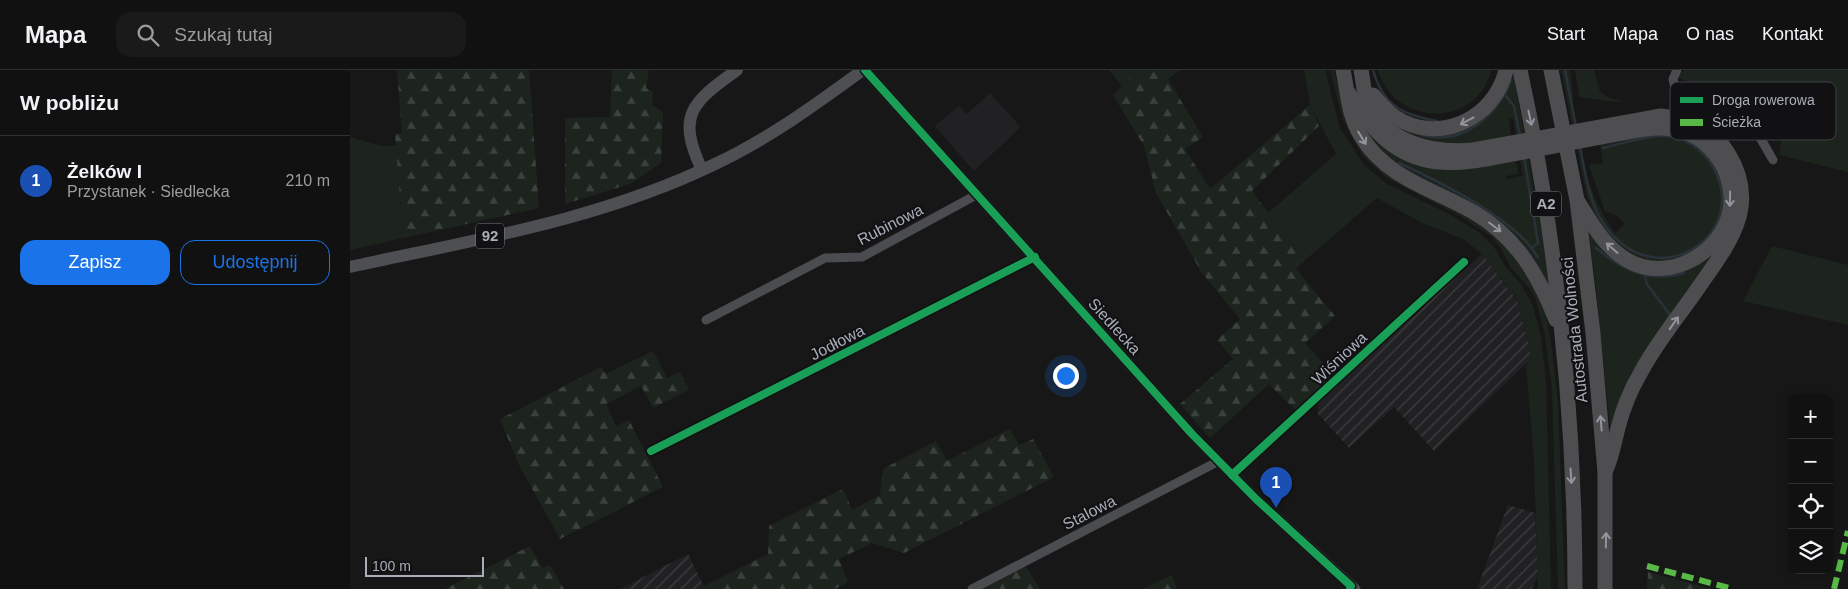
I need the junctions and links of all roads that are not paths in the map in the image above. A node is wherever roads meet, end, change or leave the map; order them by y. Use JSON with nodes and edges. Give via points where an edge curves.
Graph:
{"nodes":[{"id":1,"x":737,"y":70,"type":"edge"},
{"id":2,"x":864,"y":70,"type":"edge"},
{"id":3,"x":1343,"y":70,"type":"edge"},
{"id":4,"x":1506,"y":70,"type":"edge"},
{"id":5,"x":1520,"y":70,"type":"edge"},
{"id":6,"x":1551,"y":70,"type":"edge"},
{"id":7,"x":1677,"y":70,"type":"edge"},
{"id":8,"x":1362,"y":77,"type":"edge"},
{"id":9,"x":1673,"y":82,"type":"edge"},
{"id":10,"x":1348,"y":92,"type":"junction"},
{"id":11,"x":1670,"y":118,"type":"edge"},
{"id":12,"x":1670,"y":130,"type":"edge"},
{"id":13,"x":1583,"y":135,"type":"junction"},
{"id":14,"x":1698,"y":140,"type":"edge"},
{"id":15,"x":1716,"y":140,"type":"edge"},
{"id":16,"x":1762,"y":140,"type":"edge"},
{"id":17,"x":1518,"y":147,"type":"junction"},
{"id":18,"x":1773,"y":160,"type":"dead end"},
{"id":19,"x":702,"y":170,"type":"junction"},
{"id":20,"x":978,"y":194,"type":"junction"},
{"id":21,"x":1577,"y":200,"type":"junction"},
{"id":22,"x":1035,"y":257,"type":"junction"},
{"id":23,"x":1464,"y":262,"type":"dead end"},
{"id":24,"x":350,"y":267,"type":"edge"},
{"id":25,"x":706,"y":320,"type":"dead end"},
{"id":26,"x":1563,"y":340,"type":"junction"},
{"id":27,"x":651,"y":450,"type":"dead end"},
{"id":28,"x":1218,"y":461,"type":"junction"},
{"id":29,"x":1605,"y":472,"type":"junction"},
{"id":30,"x":1232,"y":475,"type":"junction"},
{"id":31,"x":1352,"y":588,"type":"edge"},
{"id":32,"x":972,"y":589,"type":"edge"},
{"id":33,"x":1575,"y":589,"type":"edge"},
{"id":34,"x":1605,"y":589,"type":"edge"}],
"edges":[{"from":1,"to":19,"type":"main road","via":[[704,94],[692,111],[690,135],[693,152]]},
{"from":2,"to":19,"type":"main road","number":"92","via":[[770,134]]},
{"from":2,"to":20,"type":"main road","name":"Siedlecka"},
{"from":3,"to":10,"type":"highway"},
{"from":4,"to":8,"type":"highway","one_way":true,"via":[[1491,103],[1467,122],[1441,129],[1418,127],[1394,116]]},
{"from":5,"to":26,"type":"highway","name":"Autostrada Wolności","number":"A2","one_way":true,"via":[[1550,230]]},
{"from":6,"to":21,"type":"highway","name":"Autostrada Wolności","number":"A2"},
{"from":7,"to":9,"type":"street"},
{"from":8,"to":17,"type":"highway","via":[[1366,98],[1378,117],[1398,136],[1415,145],[1458,152]]},
{"from":10,"to":17,"type":"highway","via":[[1366,121],[1381,136],[1420,158],[1443,163],[1460,162]]},
{"from":10,"to":26,"type":"highway","one_way":true,"via":[[1354,124],[1368,148],[1384,164],[1404,178],[1476,214],[1513,243],[1540,284]]},
{"from":11,"to":13,"type":"highway","one_way":true,"via":[[1648,117]]},
{"from":13,"to":12,"type":"highway","one_way":true},
{"from":13,"to":17,"type":"highway"},
{"from":14,"to":21,"type":"highway","one_way":true,"via":[[1720,161],[1726,172],[1731,199],[1726,223],[1710,247],[1686,263],[1660,268],[1627,260],[1610,247]]},
{"from":29,"to":15,"type":"highway","one_way":true,"via":[[1626,403],[1642,370],[1734,233],[1740,214],[1741,186],[1732,160]]},
{"from":16,"to":18,"type":"street"},
{"from":19,"to":24,"type":"main road","number":"92","via":[[621,202],[555,222]]},
{"from":20,"to":22,"type":"main road","name":"Siedlecka"},
{"from":20,"to":25,"type":"street","name":"Rubinowa","via":[[862,256],[825,258]]},
{"from":29,"to":21,"type":"highway","name":"Autostrada Wolności","number":"A2","one_way":true},
{"from":22,"to":27,"type":"street","name":"Jodłowa"},
{"from":22,"to":28,"type":"main road","name":"Siedlecka"},
{"from":23,"to":30,"type":"street","name":"Wiśniowa"},
{"from":26,"to":33,"type":"highway","name":"Autostrada Wolności","number":"A2","one_way":true},
{"from":28,"to":30,"type":"main road","name":"Siedlecka"},
{"from":28,"to":32,"type":"street","name":"Stalowa"},
{"from":34,"to":29,"type":"highway","name":"Autostrada Wolności","number":"A2","one_way":true},
{"from":30,"to":31,"type":"main road","name":"Siedlecka"}]}
